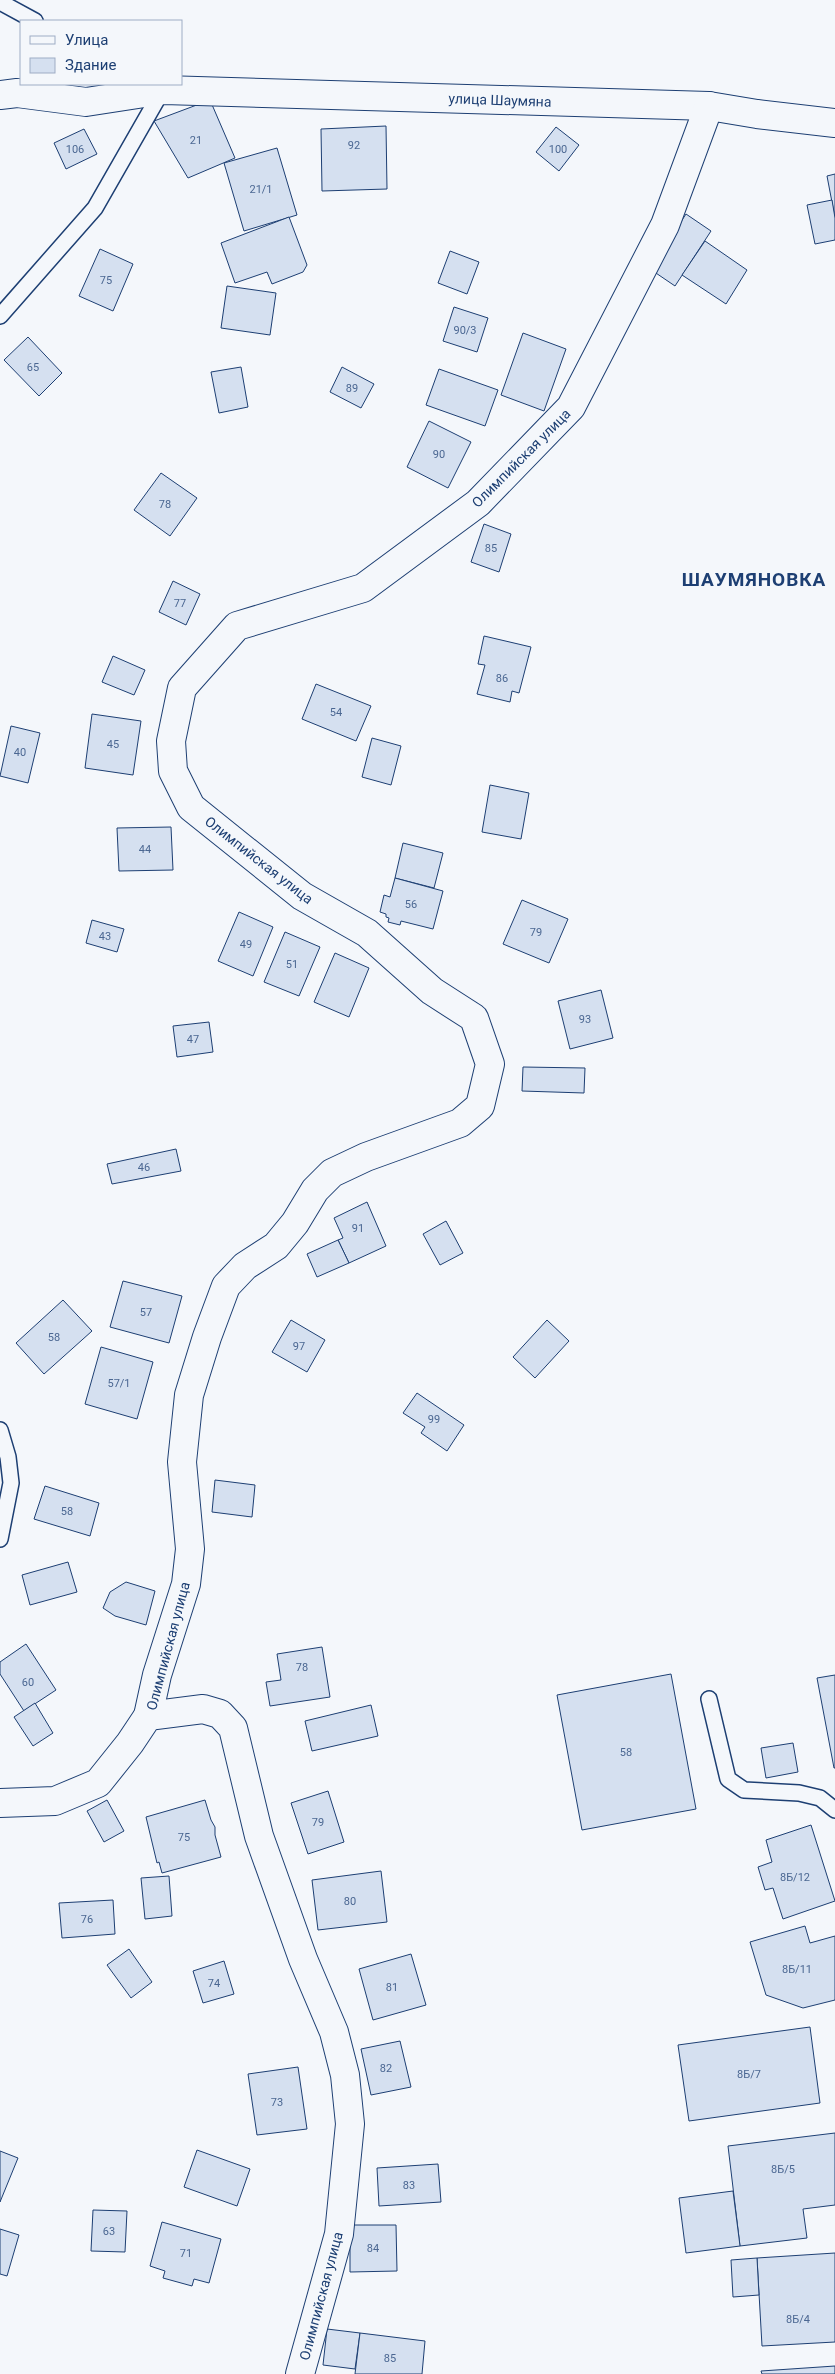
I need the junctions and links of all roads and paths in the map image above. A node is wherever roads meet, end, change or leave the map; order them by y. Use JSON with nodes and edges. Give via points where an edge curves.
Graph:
{"nodes":[{"id":1,"x":0,"y":2,"type":"edge"},
{"id":2,"x":33,"y":20,"type":"edge"},
{"id":3,"x":159,"y":87,"type":"edge"},
{"id":4,"x":0,"y":95,"type":"edge"},
{"id":5,"x":709,"y":106,"type":"junction"},
{"id":6,"x":833,"y":123,"type":"edge"},
{"id":7,"x":0,"y":316,"type":"edge"},
{"id":8,"x":0,"y":1430,"type":"edge"},
{"id":9,"x":0,"y":1539,"type":"edge"},
{"id":10,"x":709,"y":1699,"type":"dead end"},
{"id":11,"x":148,"y":1716,"type":"junction"},
{"id":12,"x":0,"y":1803,"type":"edge"},
{"id":13,"x":835,"y":1810,"type":"edge"},
{"id":14,"x":300,"y":2374,"type":"edge"}],
"edges":[{"from":1,"to":2,"type":"lane"},
{"from":3,"to":4,"type":"street","via":[[86,102],[17,92]]},
{"from":3,"to":5,"type":"street","name":"улица Шаумяна"},
{"from":3,"to":7,"type":"lane","via":[[95,208]]},
{"from":5,"to":6,"type":"street","name":"улица Шаумяна"},
{"from":5,"to":11,"type":"street","name":"Олимпийская улица","via":[[665,225],[572,407],[478,503],[363,588],[237,626],[182,688],[171,741],[173,771],[191,807],[302,896],[367,933],[432,991],[474,1018],[490,1064],[480,1106],[460,1123],[332,1172],[315,1190],[276,1246],[245,1266],[226,1286],[189,1395],[182,1462],[190,1549],[186,1584],[157,1675]]},
{"from":8,"to":9,"type":"lane","via":[[11,1483]]},
{"from":10,"to":13,"type":"lane","via":[[728,1779],[744,1790],[799,1793],[820,1798]]},
{"from":11,"to":12,"type":"street","name":"Олимпийская улица","via":[[98,1783],[56,1801]]},
{"from":11,"to":14,"type":"street","name":"Олимпийская улица","via":[[203,1709],[220,1714],[233,1728],[259,1836],[303,1959],[334,2032],[345,2075],[350,2124],[339,2234]]}]}
